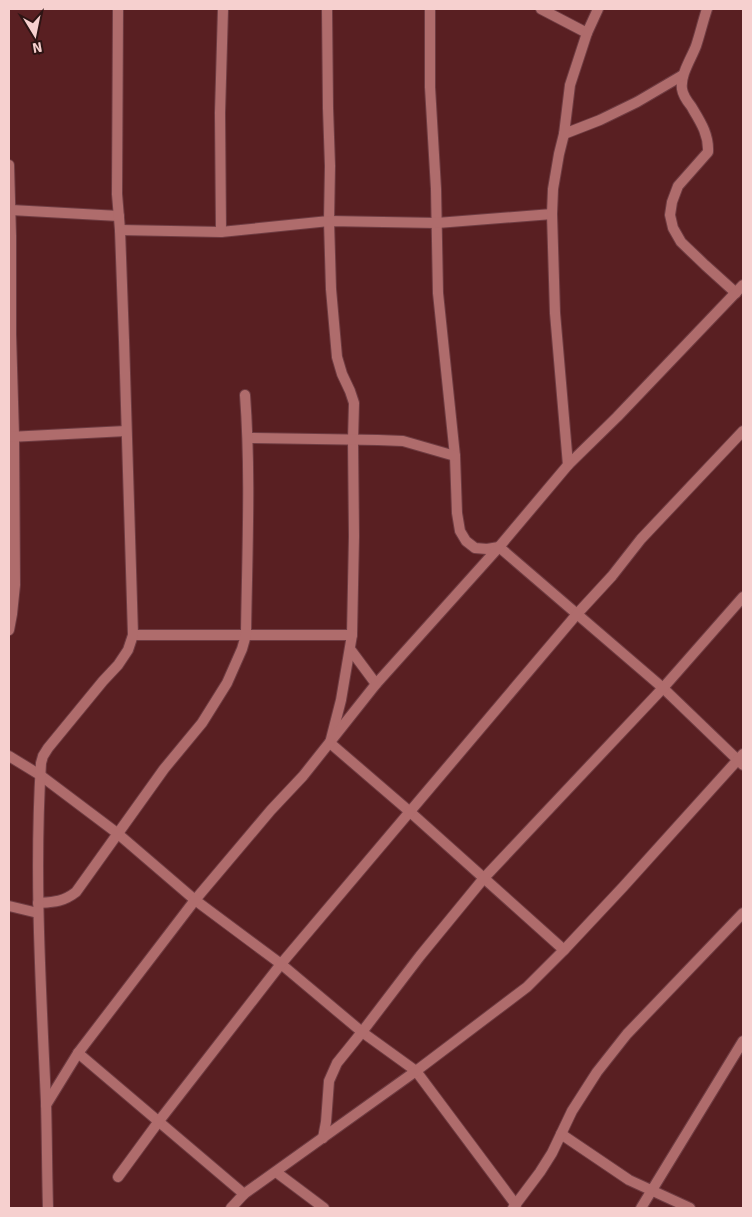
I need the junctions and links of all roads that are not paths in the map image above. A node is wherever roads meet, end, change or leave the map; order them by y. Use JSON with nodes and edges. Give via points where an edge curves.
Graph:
{"nodes":[{"id":1,"x":118,"y":9,"type":"edge"},
{"id":2,"x":222,"y":9,"type":"edge"},
{"id":3,"x":327,"y":9,"type":"edge"},
{"id":4,"x":430,"y":9,"type":"edge"},
{"id":5,"x":541,"y":9,"type":"edge"},
{"id":6,"x":598,"y":9,"type":"edge"},
{"id":7,"x":707,"y":9,"type":"edge"},
{"id":8,"x":587,"y":33,"type":"junction"},
{"id":9,"x":683,"y":75,"type":"junction"},
{"id":10,"x":564,"y":134,"type":"junction"},
{"id":11,"x":9,"y":165,"type":"edge"},
{"id":12,"x":11,"y":210,"type":"junction"},
{"id":13,"x":552,"y":214,"type":"junction"},
{"id":14,"x":119,"y":216,"type":"junction"},
{"id":15,"x":329,"y":221,"type":"junction"},
{"id":16,"x":437,"y":223,"type":"junction"},
{"id":17,"x":120,"y":230,"type":"junction"},
{"id":18,"x":221,"y":232,"type":"junction"},
{"id":19,"x":743,"y":285,"type":"edge"},
{"id":20,"x":736,"y":293,"type":"junction"},
{"id":21,"x":246,"y":395,"type":"dead end"},
{"id":22,"x":126,"y":431,"type":"junction"},
{"id":23,"x":743,"y":431,"type":"edge"},
{"id":24,"x":11,"y":436,"type":"edge"},
{"id":25,"x":248,"y":438,"type":"junction"},
{"id":26,"x":353,"y":440,"type":"junction"},
{"id":27,"x":455,"y":456,"type":"junction"},
{"id":28,"x":568,"y":465,"type":"junction"},
{"id":29,"x":499,"y":548,"type":"junction"},
{"id":30,"x":743,"y":597,"type":"edge"},
{"id":31,"x":576,"y":614,"type":"junction"},
{"id":32,"x":9,"y":630,"type":"edge"},
{"id":33,"x":246,"y":635,"type":"junction"},
{"id":34,"x":352,"y":635,"type":"junction"},
{"id":35,"x":133,"y":636,"type":"junction"},
{"id":36,"x":350,"y":649,"type":"junction"},
{"id":37,"x":376,"y":684,"type":"junction"},
{"id":38,"x":663,"y":688,"type":"junction"},
{"id":39,"x":330,"y":743,"type":"junction"},
{"id":40,"x":9,"y":756,"type":"edge"},
{"id":41,"x":742,"y":759,"type":"edge"},
{"id":42,"x":40,"y":775,"type":"junction"},
{"id":43,"x":409,"y":811,"type":"junction"},
{"id":44,"x":117,"y":833,"type":"junction"},
{"id":45,"x":484,"y":878,"type":"junction"},
{"id":46,"x":195,"y":900,"type":"junction"},
{"id":47,"x":9,"y":906,"type":"edge"},
{"id":48,"x":38,"y":908,"type":"junction"},
{"id":49,"x":743,"y":913,"type":"edge"},
{"id":50,"x":564,"y":950,"type":"junction"},
{"id":51,"x":281,"y":964,"type":"junction"},
{"id":52,"x":362,"y":1032,"type":"junction"},
{"id":53,"x":743,"y":1041,"type":"edge"},
{"id":54,"x":78,"y":1053,"type":"junction"},
{"id":55,"x":416,"y":1071,"type":"junction"},
{"id":56,"x":46,"y":1105,"type":"junction"},
{"id":57,"x":159,"y":1121,"type":"junction"},
{"id":58,"x":561,"y":1134,"type":"junction"},
{"id":59,"x":323,"y":1138,"type":"junction"},
{"id":60,"x":276,"y":1172,"type":"junction"},
{"id":61,"x":118,"y":1177,"type":"dead end"},
{"id":62,"x":652,"y":1190,"type":"junction"},
{"id":63,"x":244,"y":1194,"type":"junction"},
{"id":64,"x":514,"y":1207,"type":"edge"},
{"id":65,"x":48,"y":1208,"type":"edge"},
{"id":66,"x":231,"y":1208,"type":"edge"},
{"id":67,"x":324,"y":1208,"type":"edge"},
{"id":68,"x":641,"y":1208,"type":"edge"},
{"id":69,"x":690,"y":1208,"type":"edge"}],
"edges":[{"from":1,"to":14,"type":"street"},
{"from":2,"to":18,"type":"street"},
{"from":3,"to":15,"type":"street"},
{"from":4,"to":16,"type":"street","via":[[430,87]]},
{"from":5,"to":8,"type":"street"},
{"from":6,"to":8,"type":"street"},
{"from":7,"to":9,"type":"street"},
{"from":8,"to":10,"type":"street","via":[[570,86]]},
{"from":9,"to":10,"type":"street","via":[[600,120]]},
{"from":9,"to":20,"type":"street","via":[[684,95],[705,129],[708,152],[678,186],[670,216],[681,242]]},
{"from":10,"to":13,"type":"street","via":[[553,189]]},
{"from":11,"to":12,"type":"street"},
{"from":12,"to":14,"type":"street"},
{"from":12,"to":24,"type":"street"},
{"from":13,"to":16,"type":"street"},
{"from":13,"to":28,"type":"street","via":[[555,313]]},
{"from":14,"to":17,"type":"street"},
{"from":15,"to":16,"type":"street"},
{"from":15,"to":18,"type":"street"},
{"from":15,"to":26,"type":"street","via":[[336,357],[354,403]]},
{"from":16,"to":27,"type":"street","via":[[438,293]]},
{"from":17,"to":18,"type":"street"},
{"from":17,"to":22,"type":"street"},
{"from":19,"to":20,"type":"street"},
{"from":20,"to":28,"type":"street"},
{"from":21,"to":25,"type":"street"},
{"from":22,"to":24,"type":"street"},
{"from":22,"to":35,"type":"street"},
{"from":23,"to":31,"type":"street","via":[[641,539]]},
{"from":24,"to":32,"type":"street","via":[[15,584]]},
{"from":25,"to":26,"type":"street"},
{"from":25,"to":33,"type":"street"},
{"from":26,"to":27,"type":"street","via":[[404,441]]},
{"from":26,"to":34,"type":"street"},
{"from":27,"to":29,"type":"street","via":[[460,531],[466,542],[476,548]]},
{"from":28,"to":29,"type":"street"},
{"from":29,"to":31,"type":"street"},
{"from":29,"to":37,"type":"street"},
{"from":30,"to":38,"type":"street"},
{"from":31,"to":38,"type":"street"},
{"from":31,"to":43,"type":"street"},
{"from":33,"to":34,"type":"street"},
{"from":33,"to":35,"type":"street"},
{"from":33,"to":44,"type":"street","via":[[227,683],[202,723]]},
{"from":34,"to":36,"type":"street"},
{"from":35,"to":42,"type":"street","via":[[118,665],[48,748],[43,756]]},
{"from":36,"to":37,"type":"street"},
{"from":36,"to":39,"type":"street"},
{"from":37,"to":39,"type":"street"},
{"from":38,"to":41,"type":"street"},
{"from":38,"to":45,"type":"street"},
{"from":39,"to":43,"type":"street"},
{"from":39,"to":46,"type":"street"},
{"from":40,"to":42,"type":"street"},
{"from":41,"to":50,"type":"street"},
{"from":42,"to":44,"type":"street"},
{"from":42,"to":48,"type":"street"},
{"from":43,"to":45,"type":"street"},
{"from":43,"to":51,"type":"street"},
{"from":44,"to":46,"type":"street"},
{"from":44,"to":48,"type":"street","via":[[76,892]]},
{"from":45,"to":50,"type":"street"},
{"from":45,"to":52,"type":"street"},
{"from":46,"to":51,"type":"street"},
{"from":46,"to":54,"type":"street"},
{"from":47,"to":48,"type":"street"},
{"from":48,"to":56,"type":"street"},
{"from":49,"to":58,"type":"street","via":[[627,1034],[597,1072]]},
{"from":50,"to":55,"type":"street","via":[[527,987]]},
{"from":51,"to":52,"type":"street"},
{"from":51,"to":57,"type":"street"},
{"from":52,"to":55,"type":"street"},
{"from":52,"to":59,"type":"street","via":[[337,1063],[329,1081]]},
{"from":53,"to":62,"type":"street"},
{"from":54,"to":56,"type":"street"},
{"from":54,"to":57,"type":"street"},
{"from":55,"to":59,"type":"street"},
{"from":55,"to":64,"type":"street"},
{"from":56,"to":65,"type":"street"},
{"from":57,"to":61,"type":"street"},
{"from":57,"to":63,"type":"street"},
{"from":58,"to":62,"type":"street","via":[[629,1180]]},
{"from":58,"to":64,"type":"street","via":[[552,1153]]},
{"from":59,"to":60,"type":"street"},
{"from":60,"to":63,"type":"street"},
{"from":60,"to":67,"type":"street"},
{"from":62,"to":68,"type":"street"},
{"from":62,"to":69,"type":"street"},
{"from":63,"to":66,"type":"street"}]}
